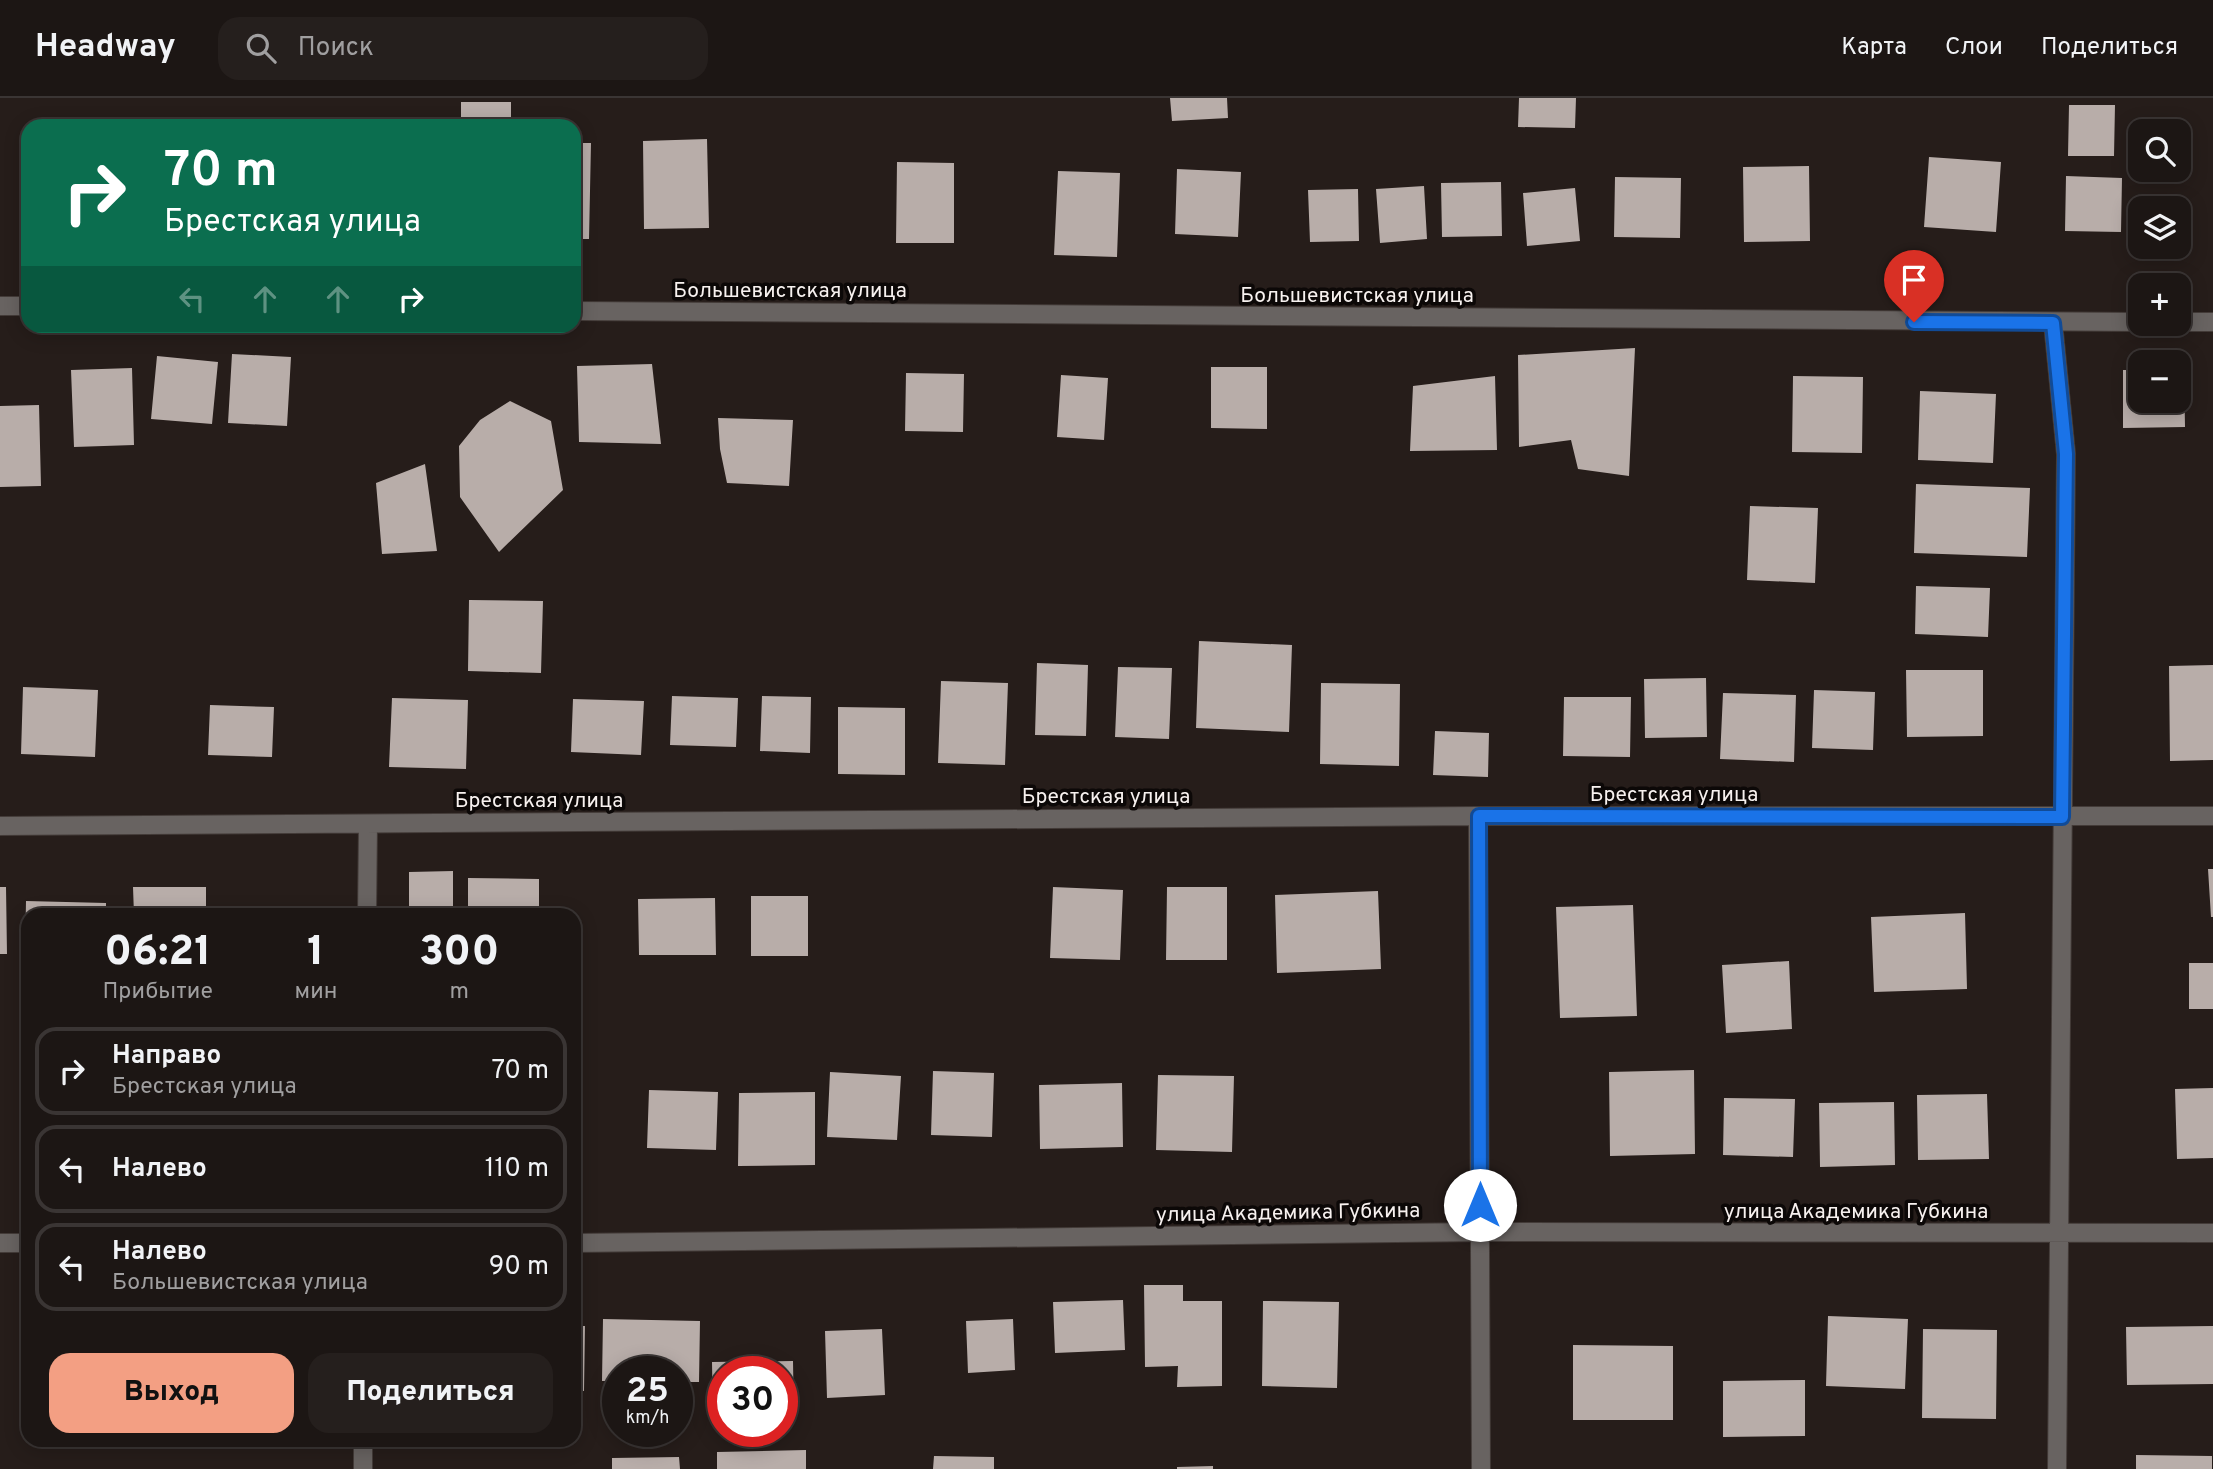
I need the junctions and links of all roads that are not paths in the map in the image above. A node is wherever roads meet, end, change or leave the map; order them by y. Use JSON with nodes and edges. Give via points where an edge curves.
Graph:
{"nodes":[{"id":1,"x":0,"y":306,"type":"edge"},
{"id":2,"x":21,"y":306,"type":"edge"},
{"id":3,"x":581,"y":311,"type":"edge"},
{"id":4,"x":2128,"y":322,"type":"edge"},
{"id":5,"x":2191,"y":322,"type":"edge"},
{"id":6,"x":2213,"y":322,"type":"edge"},
{"id":7,"x":2053,"y":323,"type":"junction"},
{"id":8,"x":1479,"y":816,"type":"junction"},
{"id":9,"x":2213,"y":816,"type":"edge"},
{"id":10,"x":2062,"y":817,"type":"junction"},
{"id":11,"x":368,"y":824,"type":"junction"},
{"id":12,"x":0,"y":826,"type":"edge"},
{"id":13,"x":367,"y":908,"type":"edge"},
{"id":14,"x":1480,"y":1232,"type":"junction"},
{"id":15,"x":2213,"y":1233,"type":"edge"},
{"id":16,"x":2061,"y":1234,"type":"junction"},
{"id":17,"x":0,"y":1243,"type":"edge"},
{"id":18,"x":21,"y":1243,"type":"edge"},
{"id":19,"x":581,"y":1243,"type":"edge"},
{"id":20,"x":363,"y":1447,"type":"edge"},
{"id":21,"x":363,"y":1469,"type":"edge"},
{"id":22,"x":1480,"y":1469,"type":"edge"},
{"id":23,"x":2057,"y":1469,"type":"edge"}],
"edges":[{"from":1,"to":2,"type":"street"},
{"from":3,"to":7,"type":"street","name":"Большевистская улица"},
{"from":4,"to":7,"type":"street","name":"Большевистская улица"},
{"from":5,"to":6,"type":"street"},
{"from":7,"to":10,"type":"street","via":[[2066,454]]},
{"from":8,"to":10,"type":"street","name":"Брестская улица"},
{"from":8,"to":11,"type":"street","name":"Брестская улица"},
{"from":8,"to":14,"type":"street"},
{"from":9,"to":10,"type":"street","name":"Брестская улица"},
{"from":10,"to":16,"type":"street"},
{"from":11,"to":12,"type":"street","name":"Брестская улица"},
{"from":11,"to":13,"type":"street"},
{"from":14,"to":16,"type":"street","name":"улица Академика Губкина"},
{"from":14,"to":19,"type":"street","name":"улица Академика Губкина"},
{"from":14,"to":22,"type":"street"},
{"from":15,"to":16,"type":"street","name":"улица Академика Губкина"},
{"from":16,"to":23,"type":"street"},
{"from":17,"to":18,"type":"street"},
{"from":20,"to":21,"type":"street"}]}
